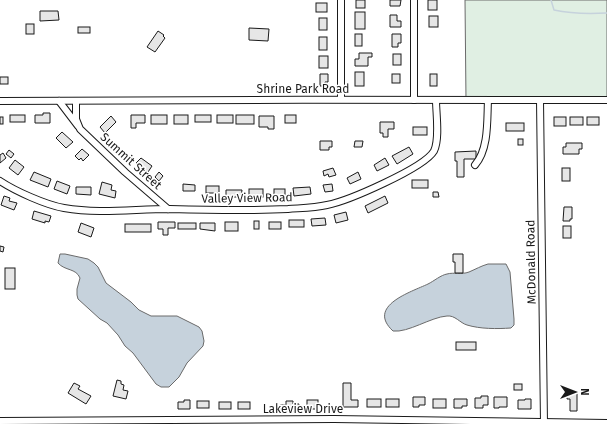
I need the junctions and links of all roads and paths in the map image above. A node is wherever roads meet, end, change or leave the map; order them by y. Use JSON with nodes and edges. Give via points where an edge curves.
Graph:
{"nodes":[{"id":1,"x":341,"y":0,"type":"edge"},
{"id":2,"x":414,"y":0,"type":"edge"},
{"id":3,"x":341,"y":99,"type":"junction"},
{"id":4,"x":414,"y":100,"type":"junction"},
{"id":5,"x":436,"y":100,"type":"junction"},
{"id":6,"x":488,"y":100,"type":"junction"},
{"id":7,"x":540,"y":100,"type":"junction"},
{"id":8,"x":607,"y":100,"type":"edge"},
{"id":9,"x":0,"y":101,"type":"edge"},
{"id":10,"x":59,"y":101,"type":"junction"},
{"id":11,"x":76,"y":101,"type":"junction"},
{"id":12,"x":80,"y":129,"type":"junction"},
{"id":13,"x":475,"y":164,"type":"dead end"},
{"id":14,"x":0,"y":181,"type":"edge"},
{"id":15,"x":168,"y":209,"type":"junction"},
{"id":16,"x":0,"y":421,"type":"edge"},
{"id":17,"x":264,"y":422,"type":"edge"},
{"id":18,"x":544,"y":423,"type":"edge"},
{"id":19,"x":607,"y":423,"type":"edge"}],
"edges":[{"from":1,"to":3,"type":"street"},
{"from":2,"to":4,"type":"street"},
{"from":3,"to":4,"type":"street","name":"Shrine Park Road"},
{"from":3,"to":11,"type":"street","name":"Shrine Park Road"},
{"from":4,"to":5,"type":"street","name":"Shrine Park Road"},
{"from":5,"to":6,"type":"street","name":"Shrine Park Road"},
{"from":5,"to":15,"type":"street","name":"Valley View Road","via":[[437,138],[434,150],[428,158],[386,182],[347,199],[327,205],[272,210]]},
{"from":6,"to":7,"type":"street","name":"Shrine Park Road"},
{"from":6,"to":13,"type":"street","via":[[483,153]]},
{"from":7,"to":8,"type":"street","name":"Shrine Park Road"},
{"from":7,"to":18,"type":"street","name":"McDonald Road"},
{"from":9,"to":10,"type":"street","name":"Shrine Park Road"},
{"from":10,"to":11,"type":"street","name":"Shrine Park Road"},
{"from":10,"to":12,"type":"street","name":"Summit Street"},
{"from":11,"to":12,"type":"street","via":[[76,119]]},
{"from":12,"to":15,"type":"street","name":"Summit Street"},
{"from":14,"to":15,"type":"street","name":"Valley View Road","via":[[62,208],[90,211]]},
{"from":16,"to":17,"type":"street","name":"Lakeview Drive"},
{"from":17,"to":18,"type":"street","name":"Lakeview Drive","via":[[452,420]]},
{"from":18,"to":19,"type":"street","name":"Lakeview Drive"}]}
